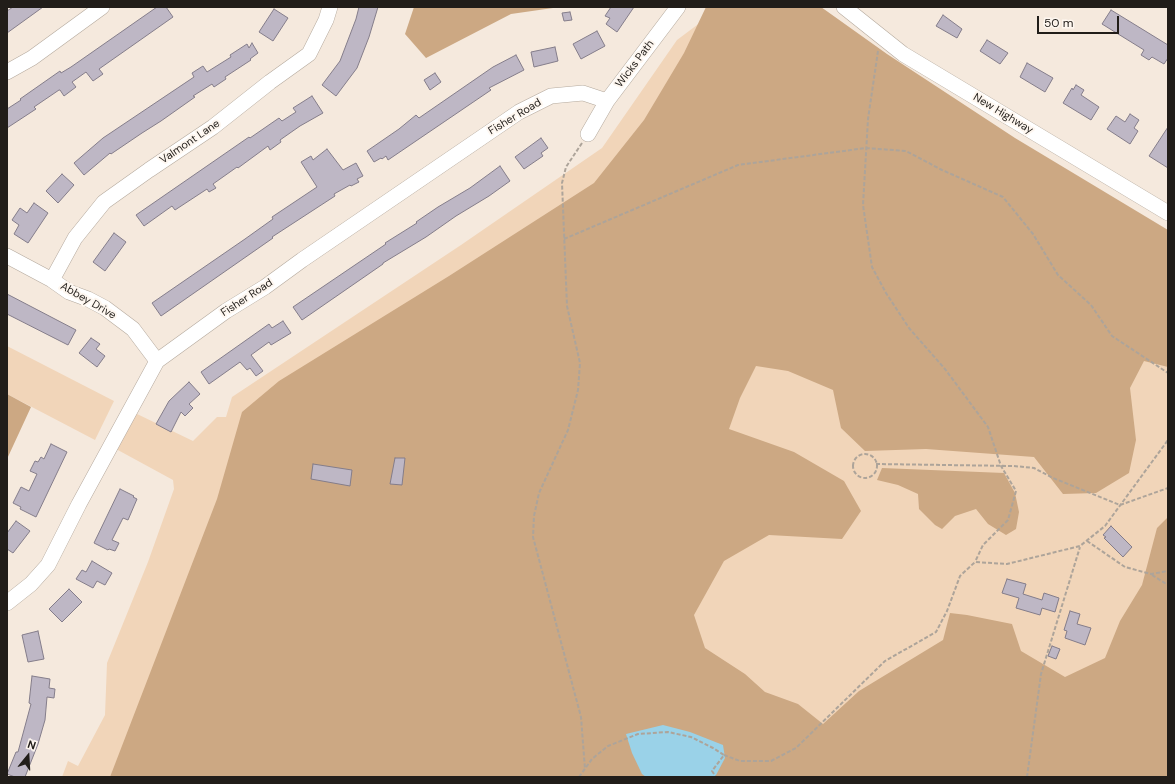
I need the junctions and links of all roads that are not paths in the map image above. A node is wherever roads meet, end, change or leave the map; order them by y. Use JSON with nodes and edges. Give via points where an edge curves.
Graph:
{"nodes":[{"id":1,"x":102,"y":7,"type":"edge"},
{"id":2,"x":330,"y":7,"type":"edge"},
{"id":3,"x":678,"y":7,"type":"edge"},
{"id":4,"x":844,"y":7,"type":"edge"},
{"id":5,"x":7,"y":72,"type":"edge"},
{"id":6,"x":607,"y":101,"type":"junction"},
{"id":7,"x":588,"y":134,"type":"road end"},
{"id":8,"x":1168,"y":213,"type":"edge"},
{"id":9,"x":7,"y":256,"type":"edge"},
{"id":10,"x":52,"y":280,"type":"junction"},
{"id":11,"x":157,"y":361,"type":"junction"},
{"id":12,"x":7,"y":603,"type":"edge"}],
"edges":[{"from":1,"to":5,"type":"street","via":[[32,58]]},
{"from":2,"to":10,"type":"street","name":"Valmont Lane","via":[[310,54],[213,127],[104,202],[75,238]]},
{"from":3,"to":6,"type":"street","name":"Wicks Path"},
{"from":4,"to":8,"type":"street","name":"New Highway","via":[[903,54]]},
{"from":6,"to":7,"type":"street","name":"Wicks Path"},
{"from":6,"to":11,"type":"street","name":"Fisher Road","via":[[583,94],[551,96],[519,112],[265,287],[226,311]]},
{"from":9,"to":10,"type":"street","name":"Abbey Drive"},
{"from":10,"to":11,"type":"street","name":"Abbey Drive","via":[[70,292],[105,308],[132,329]]},
{"from":11,"to":12,"type":"street","name":"Fisher Road","via":[[48,565],[31,584]]}]}
